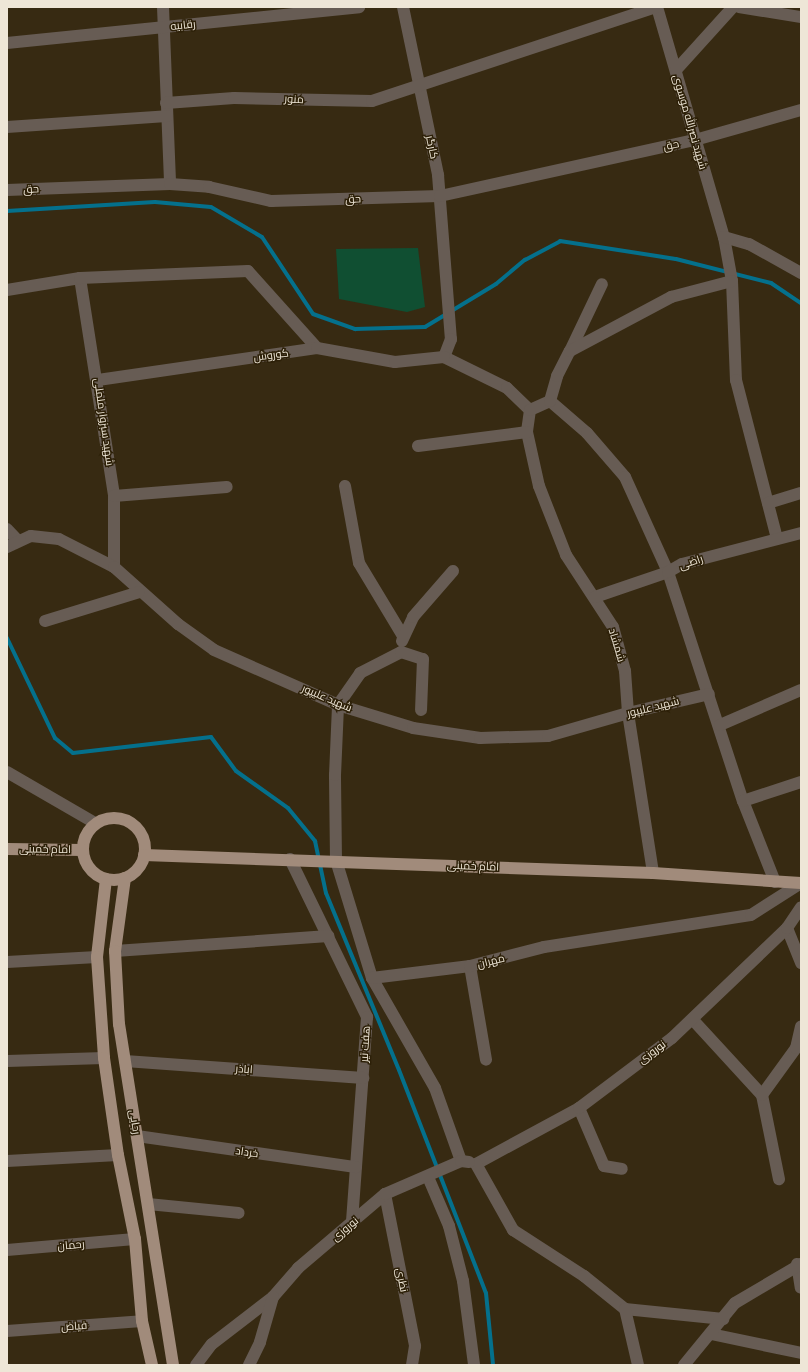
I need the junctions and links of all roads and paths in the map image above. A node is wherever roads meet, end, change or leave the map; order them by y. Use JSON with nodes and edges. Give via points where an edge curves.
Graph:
{"nodes":[{"id":1,"x":163,"y":7,"type":"edge"},
{"id":2,"x":359,"y":7,"type":"edge"},
{"id":3,"x":402,"y":7,"type":"edge"},
{"id":4,"x":657,"y":7,"type":"edge"},
{"id":5,"x":733,"y":7,"type":"edge"},
{"id":6,"x":739,"y":7,"type":"edge"},
{"id":7,"x":753,"y":8,"type":"edge"},
{"id":8,"x":801,"y":17,"type":"edge"},
{"id":9,"x":164,"y":27,"type":"junction"},
{"id":10,"x":7,"y":43,"type":"edge"},
{"id":11,"x":676,"y":70,"type":"junction"},
{"id":12,"x":419,"y":84,"type":"junction"},
{"id":13,"x":166,"y":103,"type":"junction"},
{"id":14,"x":801,"y":110,"type":"edge"},
{"id":15,"x":167,"y":116,"type":"junction"},
{"id":16,"x":7,"y":127,"type":"edge"},
{"id":17,"x":695,"y":140,"type":"junction"},
{"id":18,"x":170,"y":184,"type":"junction"},
{"id":19,"x":7,"y":190,"type":"edge"},
{"id":20,"x":440,"y":196,"type":"junction"},
{"id":21,"x":724,"y":237,"type":"junction"},
{"id":22,"x":801,"y":273,"type":"edge"},
{"id":23,"x":80,"y":278,"type":"junction"},
{"id":24,"x":732,"y":281,"type":"junction"},
{"id":25,"x":602,"y":284,"type":"dead end"},
{"id":26,"x":7,"y":290,"type":"edge"},
{"id":27,"x":317,"y":348,"type":"junction"},
{"id":28,"x":570,"y":351,"type":"junction"},
{"id":29,"x":444,"y":357,"type":"junction"},
{"id":30,"x":98,"y":380,"type":"junction"},
{"id":31,"x":550,"y":401,"type":"junction"},
{"id":32,"x":530,"y":410,"type":"junction"},
{"id":33,"x":527,"y":432,"type":"junction"},
{"id":34,"x":418,"y":446,"type":"dead end"},
{"id":35,"x":345,"y":486,"type":"dead end"},
{"id":36,"x":227,"y":487,"type":"dead end"},
{"id":37,"x":801,"y":493,"type":"edge"},
{"id":38,"x":114,"y":496,"type":"junction"},
{"id":39,"x":768,"y":504,"type":"junction"},
{"id":40,"x":7,"y":529,"type":"edge"},
{"id":41,"x":801,"y":533,"type":"edge"},
{"id":42,"x":777,"y":539,"type":"junction"},
{"id":43,"x":18,"y":541,"type":"junction"},
{"id":44,"x":7,"y":547,"type":"edge"},
{"id":45,"x":114,"y":567,"type":"junction"},
{"id":46,"x":453,"y":571,"type":"dead end"},
{"id":47,"x":668,"y":572,"type":"junction"},
{"id":48,"x":140,"y":592,"type":"junction"},
{"id":49,"x":595,"y":596,"type":"junction"},
{"id":50,"x":45,"y":621,"type":"dead end"},
{"id":51,"x":403,"y":636,"type":"junction"},
{"id":52,"x":401,"y":652,"type":"junction"},
{"id":53,"x":801,"y":690,"type":"edge"},
{"id":54,"x":709,"y":694,"type":"junction"},
{"id":55,"x":338,"y":705,"type":"junction"},
{"id":56,"x":421,"y":710,"type":"dead end"},
{"id":57,"x":628,"y":713,"type":"junction"},
{"id":58,"x":720,"y":725,"type":"junction"},
{"id":59,"x":7,"y":772,"type":"edge"},
{"id":60,"x":801,"y":782,"type":"edge"},
{"id":61,"x":744,"y":801,"type":"junction"},
{"id":62,"x":96,"y":824,"type":"junction"},
{"id":63,"x":7,"y":849,"type":"edge"},
{"id":64,"x":83,"y":850,"type":"junction"},
{"id":65,"x":144,"y":855,"type":"junction"},
{"id":66,"x":290,"y":859,"type":"junction"},
{"id":67,"x":333,"y":860,"type":"junction"},
{"id":68,"x":653,"y":873,"type":"junction"},
{"id":69,"x":125,"y":878,"type":"junction"},
{"id":70,"x":106,"y":879,"type":"junction"},
{"id":71,"x":775,"y":882,"type":"junction"},
{"id":72,"x":801,"y":883,"type":"edge"},
{"id":73,"x":801,"y":907,"type":"edge"},
{"id":74,"x":787,"y":928,"type":"junction"},
{"id":75,"x":328,"y":936,"type":"junction"},
{"id":76,"x":115,"y":951,"type":"junction"},
{"id":77,"x":97,"y":957,"type":"junction"},
{"id":78,"x":7,"y":962,"type":"edge"},
{"id":79,"x":801,"y":964,"type":"edge"},
{"id":80,"x":470,"y":966,"type":"junction"},
{"id":81,"x":372,"y":978,"type":"junction"},
{"id":82,"x":693,"y":1020,"type":"junction"},
{"id":83,"x":801,"y":1027,"type":"edge"},
{"id":84,"x":104,"y":1058,"type":"junction"},
{"id":85,"x":486,"y":1060,"type":"dead end"},
{"id":86,"x":7,"y":1061,"type":"edge"},
{"id":87,"x":125,"y":1061,"type":"junction"},
{"id":88,"x":363,"y":1078,"type":"junction"},
{"id":89,"x":762,"y":1095,"type":"junction"},
{"id":90,"x":579,"y":1108,"type":"junction"},
{"id":91,"x":137,"y":1136,"type":"junction"},
{"id":92,"x":118,"y":1154,"type":"junction"},
{"id":93,"x":7,"y":1161,"type":"edge"},
{"id":94,"x":461,"y":1161,"type":"junction"},
{"id":95,"x":476,"y":1164,"type":"junction"},
{"id":96,"x":356,"y":1167,"type":"junction"},
{"id":97,"x":622,"y":1169,"type":"dead end"},
{"id":98,"x":428,"y":1177,"type":"junction"},
{"id":99,"x":779,"y":1179,"type":"dead end"},
{"id":100,"x":385,"y":1194,"type":"junction"},
{"id":101,"x":148,"y":1204,"type":"junction"},
{"id":102,"x":239,"y":1213,"type":"dead end"},
{"id":103,"x":352,"y":1222,"type":"junction"},
{"id":104,"x":135,"y":1240,"type":"junction"},
{"id":105,"x":7,"y":1250,"type":"edge"},
{"id":106,"x":799,"y":1264,"type":"edge"},
{"id":107,"x":801,"y":1288,"type":"edge"},
{"id":108,"x":273,"y":1297,"type":"junction"},
{"id":109,"x":625,"y":1309,"type":"junction"},
{"id":110,"x":723,"y":1319,"type":"junction"},
{"id":111,"x":142,"y":1321,"type":"junction"},
{"id":112,"x":7,"y":1331,"type":"edge"},
{"id":113,"x":711,"y":1334,"type":"junction"},
{"id":114,"x":801,"y":1352,"type":"edge"},
{"id":115,"x":152,"y":1365,"type":"edge"},
{"id":116,"x":172,"y":1365,"type":"edge"},
{"id":117,"x":196,"y":1365,"type":"edge"},
{"id":118,"x":248,"y":1365,"type":"edge"},
{"id":119,"x":412,"y":1365,"type":"edge"},
{"id":120,"x":474,"y":1365,"type":"edge"},
{"id":121,"x":638,"y":1365,"type":"edge"},
{"id":122,"x":684,"y":1365,"type":"edge"}],
"edges":[{"from":1,"to":9,"type":"street"},
{"from":2,"to":9,"type":"street","name":"رقابیه"},
{"from":3,"to":12,"type":"street","name":"کارگر"},
{"from":4,"to":11,"type":"street","name":"شهید نصرالله موسوی"},
{"from":4,"to":12,"type":"street","name":"منور"},
{"from":5,"to":11,"type":"street"},
{"from":6,"to":7,"type":"street"},
{"from":7,"to":8,"type":"street"},
{"from":9,"to":10,"type":"street","name":"رقابیه"},
{"from":9,"to":13,"type":"street"},
{"from":11,"to":17,"type":"street","name":"شهید نصرالله موسوی"},
{"from":12,"to":13,"type":"street","name":"منور","via":[[372,101],[234,98]]},
{"from":12,"to":20,"type":"street","name":"کارگر"},
{"from":13,"to":15,"type":"street"},
{"from":14,"to":17,"type":"street","name":"حق"},
{"from":15,"to":16,"type":"street"},
{"from":15,"to":18,"type":"street"},
{"from":17,"to":20,"type":"street","name":"حق"},
{"from":17,"to":21,"type":"street","name":"شهید نصرالله موسوی"},
{"from":18,"to":19,"type":"street","name":"حق"},
{"from":18,"to":20,"type":"street","name":"حق","via":[[210,188],[271,201]]},
{"from":20,"to":29,"type":"street","name":"کارگر","via":[[451,339]]},
{"from":21,"to":22,"type":"street","via":[[749,244]]},
{"from":21,"to":24,"type":"street","name":"شهید نصرالله موسوی"},
{"from":23,"to":26,"type":"street"},
{"from":23,"to":27,"type":"street","via":[[248,271]]},
{"from":23,"to":30,"type":"street","name":"شهید سبزوار ململی"},
{"from":24,"to":28,"type":"street","via":[[670,297]]},
{"from":24,"to":39,"type":"street","via":[[736,380]]},
{"from":25,"to":28,"type":"street"},
{"from":27,"to":29,"type":"street","name":"کوروش","via":[[395,362]]},
{"from":27,"to":30,"type":"street","name":"کوروش"},
{"from":28,"to":31,"type":"street","via":[[557,376]]},
{"from":29,"to":32,"type":"street","via":[[507,388]]},
{"from":30,"to":38,"type":"street","name":"شهید سبزوار ململی"},
{"from":31,"to":32,"type":"street"},
{"from":31,"to":47,"type":"street","via":[[587,433],[625,478]]},
{"from":32,"to":33,"type":"street","name":"شمشاد"},
{"from":33,"to":34,"type":"street"},
{"from":33,"to":49,"type":"street","name":"شمشاد","via":[[539,486],[566,556]]},
{"from":35,"to":51,"type":"street","via":[[359,562]]},
{"from":36,"to":38,"type":"street"},
{"from":37,"to":39,"type":"street"},
{"from":38,"to":45,"type":"street","name":"شهید سبزوار ململی"},
{"from":39,"to":42,"type":"street"},
{"from":40,"to":43,"type":"street"},
{"from":41,"to":42,"type":"street","name":"راضی"},
{"from":42,"to":47,"type":"street","name":"راضی","via":[[701,558]]},
{"from":43,"to":44,"type":"street","name":"شهید علیپور"},
{"from":43,"to":45,"type":"street","name":"شهید علیپور","via":[[31,536],[59,539]]},
{"from":45,"to":48,"type":"street","name":"شهید علیپور"},
{"from":46,"to":51,"type":"street","via":[[413,617]]},
{"from":47,"to":49,"type":"street"},
{"from":47,"to":54,"type":"street","name":"راضی"},
{"from":48,"to":50,"type":"street"},
{"from":48,"to":55,"type":"street","name":"شهید علیپور","via":[[214,650]]},
{"from":49,"to":57,"type":"street","name":"شمشاد","via":[[613,627],[625,671]]},
{"from":51,"to":52,"type":"street"},
{"from":52,"to":55,"type":"street","via":[[360,673]]},
{"from":52,"to":56,"type":"street","via":[[423,659]]},
{"from":53,"to":58,"type":"street"},
{"from":54,"to":57,"type":"street","name":"شهید علیپور"},
{"from":54,"to":58,"type":"street","name":"راضی"},
{"from":55,"to":57,"type":"street","name":"شهید علیپور","via":[[413,728],[480,738],[548,736]]},
{"from":55,"to":67,"type":"street"},
{"from":57,"to":68,"type":"street","name":"شمشاد"},
{"from":58,"to":61,"type":"street","name":"راضی"},
{"from":59,"to":62,"type":"street"},
{"from":60,"to":61,"type":"street"},
{"from":61,"to":71,"type":"street","name":"راضی"},
{"from":62,"to":64,"type":"main road","via":[[88,831]]},
{"from":62,"to":65,"type":"main road","via":[[116,818],[135,826],[145,845]]},
{"from":63,"to":64,"type":"main road","name":"امام خمینی"},
{"from":64,"to":70,"type":"main road","via":[[90,868]]},
{"from":65,"to":66,"type":"main road","name":"امام خمینی"},
{"from":65,"to":69,"type":"main road","via":[[140,865]]},
{"from":66,"to":67,"type":"main road","name":"امام خمینی"},
{"from":66,"to":75,"type":"street","name":"هفت تیر"},
{"from":67,"to":68,"type":"main road","name":"امام خمینی"},
{"from":67,"to":81,"type":"street"},
{"from":68,"to":71,"type":"main road","name":"امام خمینی"},
{"from":69,"to":70,"type":"main road"},
{"from":69,"to":76,"type":"main road","name":"رجایی"},
{"from":70,"to":77,"type":"main road","name":"رجایی"},
{"from":71,"to":72,"type":"main road","name":"امام خمینی"},
{"from":72,"to":80,"type":"street","name":"مهران","via":[[751,916],[544,947]]},
{"from":73,"to":74,"type":"street","name":"نوروزی"},
{"from":74,"to":79,"type":"street"},
{"from":74,"to":82,"type":"street","name":"نوروزی"},
{"from":75,"to":76,"type":"street"},
{"from":75,"to":88,"type":"street","name":"هفت تیر","via":[[367,1017]]},
{"from":76,"to":87,"type":"main road","name":"رجایی"},
{"from":77,"to":78,"type":"street"},
{"from":77,"to":84,"type":"main road","name":"رجایی"},
{"from":80,"to":81,"type":"street","name":"مهران"},
{"from":80,"to":85,"type":"street"},
{"from":81,"to":94,"type":"street","via":[[435,1088]]},
{"from":82,"to":89,"type":"street"},
{"from":82,"to":90,"type":"street","name":"نوروزی"},
{"from":83,"to":89,"type":"street","via":[[796,1048]]},
{"from":84,"to":86,"type":"street"},
{"from":84,"to":92,"type":"main road","name":"رجایی"},
{"from":87,"to":88,"type":"street","name":"اباذر"},
{"from":87,"to":91,"type":"main road","name":"رجایی"},
{"from":88,"to":96,"type":"street","name":"هفت تیر"},
{"from":89,"to":99,"type":"street"},
{"from":90,"to":95,"type":"street","name":"نوروزی"},
{"from":90,"to":97,"type":"street","via":[[604,1166]]},
{"from":91,"to":96,"type":"street","name":"خرداد"},
{"from":91,"to":101,"type":"main road","name":"رجایی"},
{"from":92,"to":93,"type":"street"},
{"from":92,"to":104,"type":"main road","name":"رجایی"},
{"from":94,"to":95,"type":"street"},
{"from":94,"to":98,"type":"street","name":"نوروزی"},
{"from":95,"to":109,"type":"street","via":[[513,1230],[584,1276]]},
{"from":96,"to":103,"type":"street","name":"هفت تیر"},
{"from":98,"to":100,"type":"street","name":"نوروزی"},
{"from":98,"to":120,"type":"street","via":[[449,1226],[461,1273]]},
{"from":100,"to":103,"type":"street","name":"نوروزی"},
{"from":100,"to":119,"type":"street","name":"نظری","via":[[415,1346]]},
{"from":101,"to":102,"type":"street"},
{"from":101,"to":116,"type":"main road","name":"رجایی"},
{"from":103,"to":108,"type":"street","name":"نوروزی","via":[[298,1268]]},
{"from":104,"to":105,"type":"street","name":"رحمان"},
{"from":104,"to":111,"type":"main road","name":"رجایی"},
{"from":106,"to":107,"type":"street"},
{"from":106,"to":110,"type":"street","via":[[735,1303]]},
{"from":108,"to":117,"type":"street","via":[[212,1344]]},
{"from":108,"to":118,"type":"street","via":[[260,1342]]},
{"from":109,"to":110,"type":"street"},
{"from":109,"to":121,"type":"street"},
{"from":110,"to":113,"type":"street"},
{"from":111,"to":112,"type":"street","name":"فیاض"},
{"from":111,"to":115,"type":"main road","name":"رجایی"},
{"from":113,"to":114,"type":"street"},
{"from":113,"to":122,"type":"street"}]}
